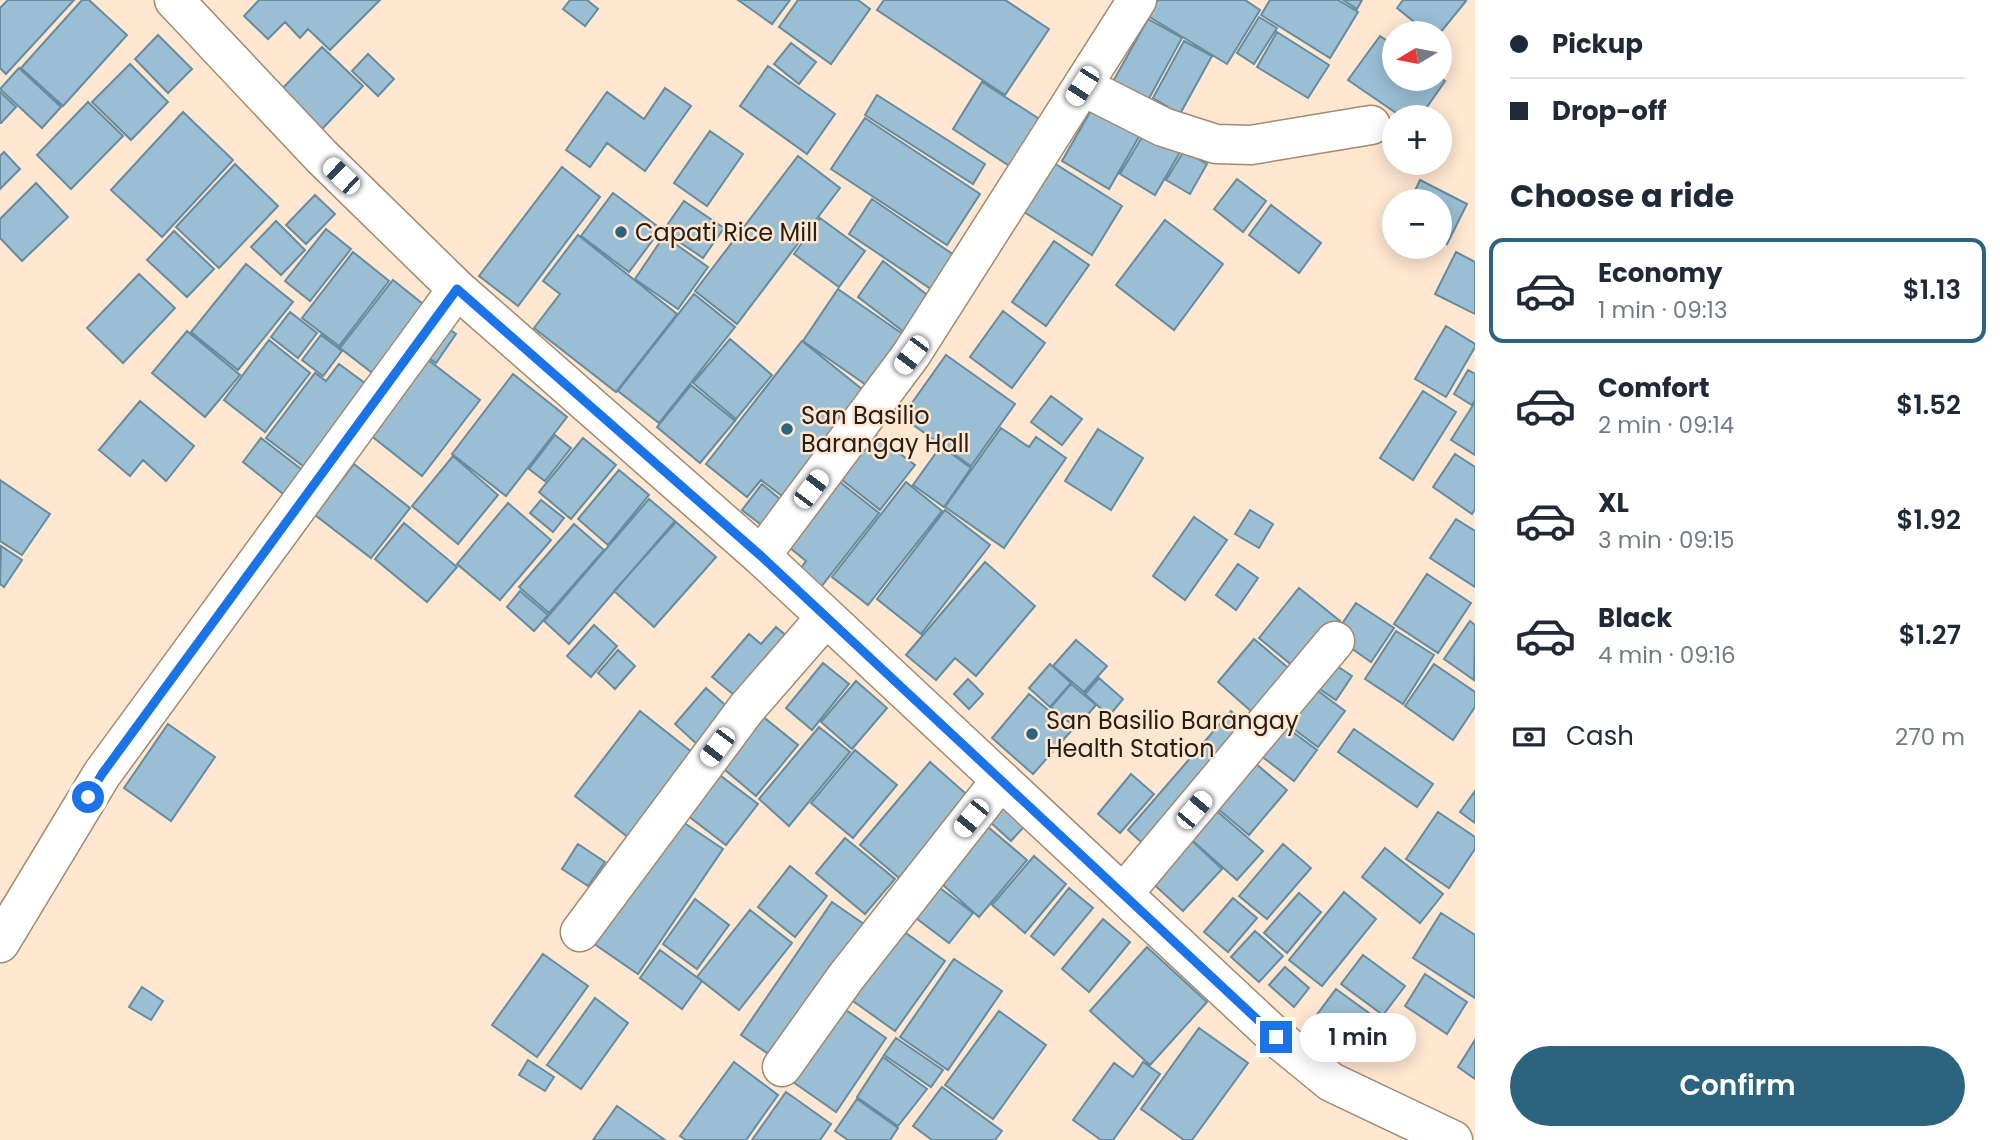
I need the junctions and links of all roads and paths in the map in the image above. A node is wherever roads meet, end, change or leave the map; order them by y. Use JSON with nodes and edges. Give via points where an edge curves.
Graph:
{"nodes":[{"id":1,"x":174,"y":0,"type":"edge"},
{"id":2,"x":1137,"y":0,"type":"edge"},
{"id":3,"x":1082,"y":86,"type":"junction"},
{"id":4,"x":1371,"y":125,"type":"dead end"},
{"id":5,"x":457,"y":289,"type":"junction"},
{"id":6,"x":761,"y":556,"type":"junction"},
{"id":7,"x":825,"y":617,"type":"junction"},
{"id":8,"x":1335,"y":641,"type":"dead end"},
{"id":9,"x":1001,"y":780,"type":"junction"},
{"id":10,"x":1123,"y":894,"type":"junction"},
{"id":11,"x":580,"y":932,"type":"dead end"},
{"id":12,"x":0,"y":943,"type":"edge"},
{"id":13,"x":782,"y":1067,"type":"dead end"},
{"id":14,"x":1453,"y":1140,"type":"edge"}],
"edges":[{"from":1,"to":5,"type":"street","via":[[322,157]]},
{"from":2,"to":3,"type":"street"},
{"from":3,"to":4,"type":"street","via":[[1163,127],[1216,144],[1251,145]]},
{"from":3,"to":6,"type":"street","via":[[911,355]]},
{"from":5,"to":6,"type":"street"},
{"from":5,"to":12,"type":"street","via":[[102,774]]},
{"from":6,"to":7,"type":"street"},
{"from":7,"to":9,"type":"street"},
{"from":7,"to":11,"type":"street","via":[[746,709]]},
{"from":8,"to":10,"type":"street"},
{"from":9,"to":10,"type":"street"},
{"from":9,"to":13,"type":"street","via":[[846,977]]},
{"from":10,"to":14,"type":"street","via":[[1331,1082]]}]}
